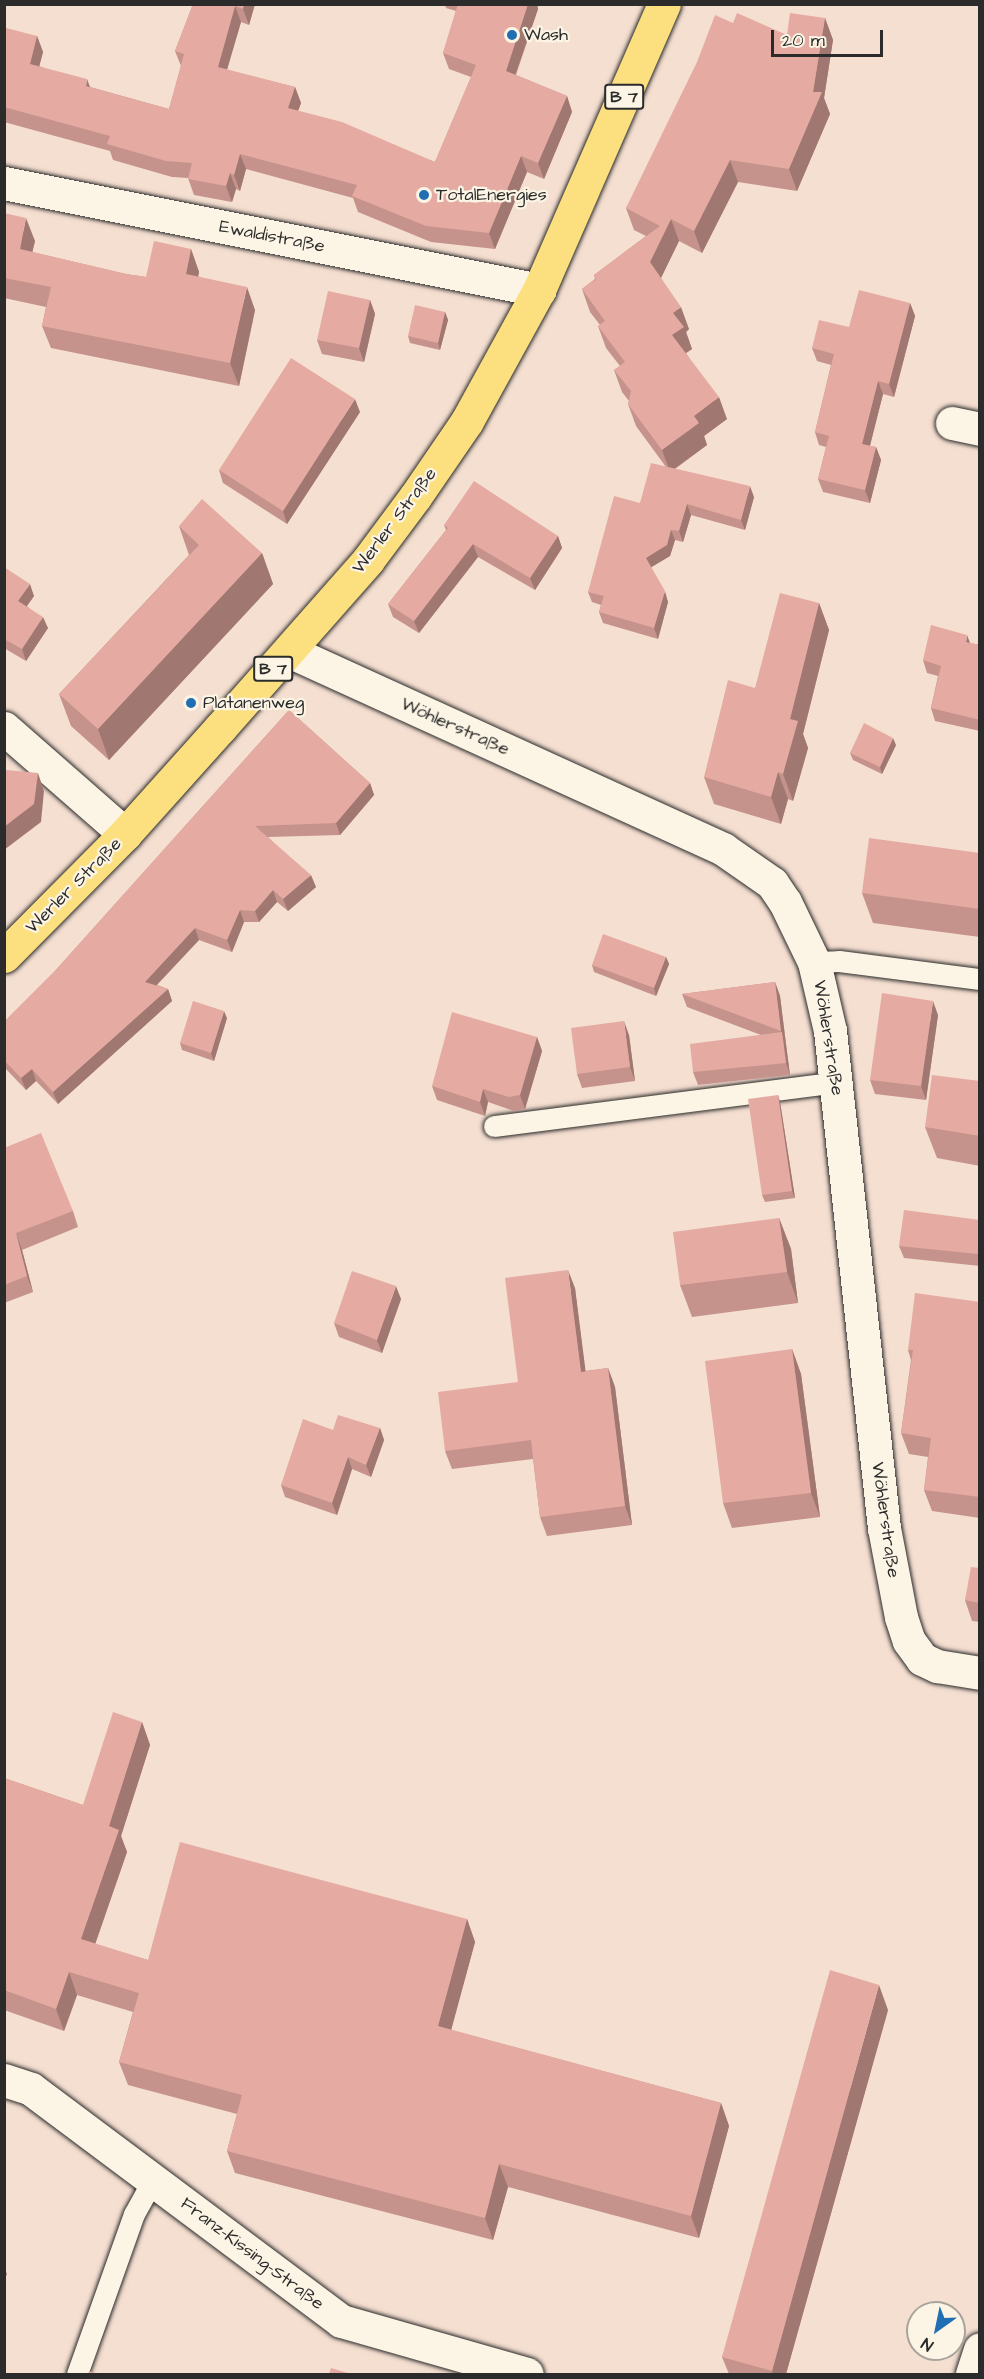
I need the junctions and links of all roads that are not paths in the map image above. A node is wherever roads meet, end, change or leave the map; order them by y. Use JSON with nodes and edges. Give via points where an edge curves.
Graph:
{"nodes":[{"id":1,"x":664,"y":4,"type":"edge"},
{"id":2,"x":4,"y":183,"type":"edge"},
{"id":3,"x":539,"y":290,"type":"junction"},
{"id":4,"x":289,"y":651,"type":"junction"},
{"id":5,"x":4,"y":728,"type":"edge"},
{"id":6,"x":125,"y":834,"type":"junction"},
{"id":7,"x":4,"y":956,"type":"edge"},
{"id":8,"x":814,"y":962,"type":"junction"},
{"id":9,"x":980,"y":979,"type":"edge"},
{"id":10,"x":836,"y":1082,"type":"junction"},
{"id":11,"x":494,"y":1126,"type":"dead end"},
{"id":12,"x":980,"y":1674,"type":"edge"},
{"id":13,"x":4,"y":2080,"type":"edge"},
{"id":14,"x":153,"y":2180,"type":"junction"},
{"id":15,"x":980,"y":2349,"type":"edge"},
{"id":16,"x":486,"y":2369,"type":"edge"},
{"id":17,"x":77,"y":2374,"type":"edge"},
{"id":18,"x":527,"y":2374,"type":"edge"},
{"id":19,"x":972,"y":2374,"type":"edge"}],
"edges":[{"from":1,"to":3,"type":"main road","name":"Werler Straße","number":"B 7"},
{"from":2,"to":3,"type":"street","name":"Ewaldistraße"},
{"from":3,"to":4,"type":"main road","name":"Werler Straße","number":"B 7","via":[[467,421],[415,497],[368,560]]},
{"from":4,"to":6,"type":"main road","name":"Werler Straße","number":"B 7"},
{"from":4,"to":8,"type":"street","name":"Wöhlerstraße","via":[[750,864],[772,883],[785,902]]},
{"from":5,"to":6,"type":"street"},
{"from":6,"to":7,"type":"main road","name":"Werler Straße","number":"B 7"},
{"from":8,"to":9,"type":"lane","via":[[839,961]]},
{"from":8,"to":10,"type":"street","name":"Wöhlerstraße","via":[[823,991]]},
{"from":10,"to":11,"type":"lane"},
{"from":10,"to":12,"type":"street","name":"Wöhlerstraße","via":[[884,1528],[901,1617],[909,1641],[922,1659],[937,1666]]},
{"from":13,"to":14,"type":"street","name":"Franz-Kissing-Straße","via":[[31,2089]]},
{"from":14,"to":16,"type":"street","name":"Franz-Kissing-Straße","via":[[341,2321]]},
{"from":14,"to":17,"type":"lane","via":[[134,2214]]},
{"from":15,"to":19,"type":"street"},
{"from":16,"to":18,"type":"street","name":"Franz-Kissing-Straße"}]}
